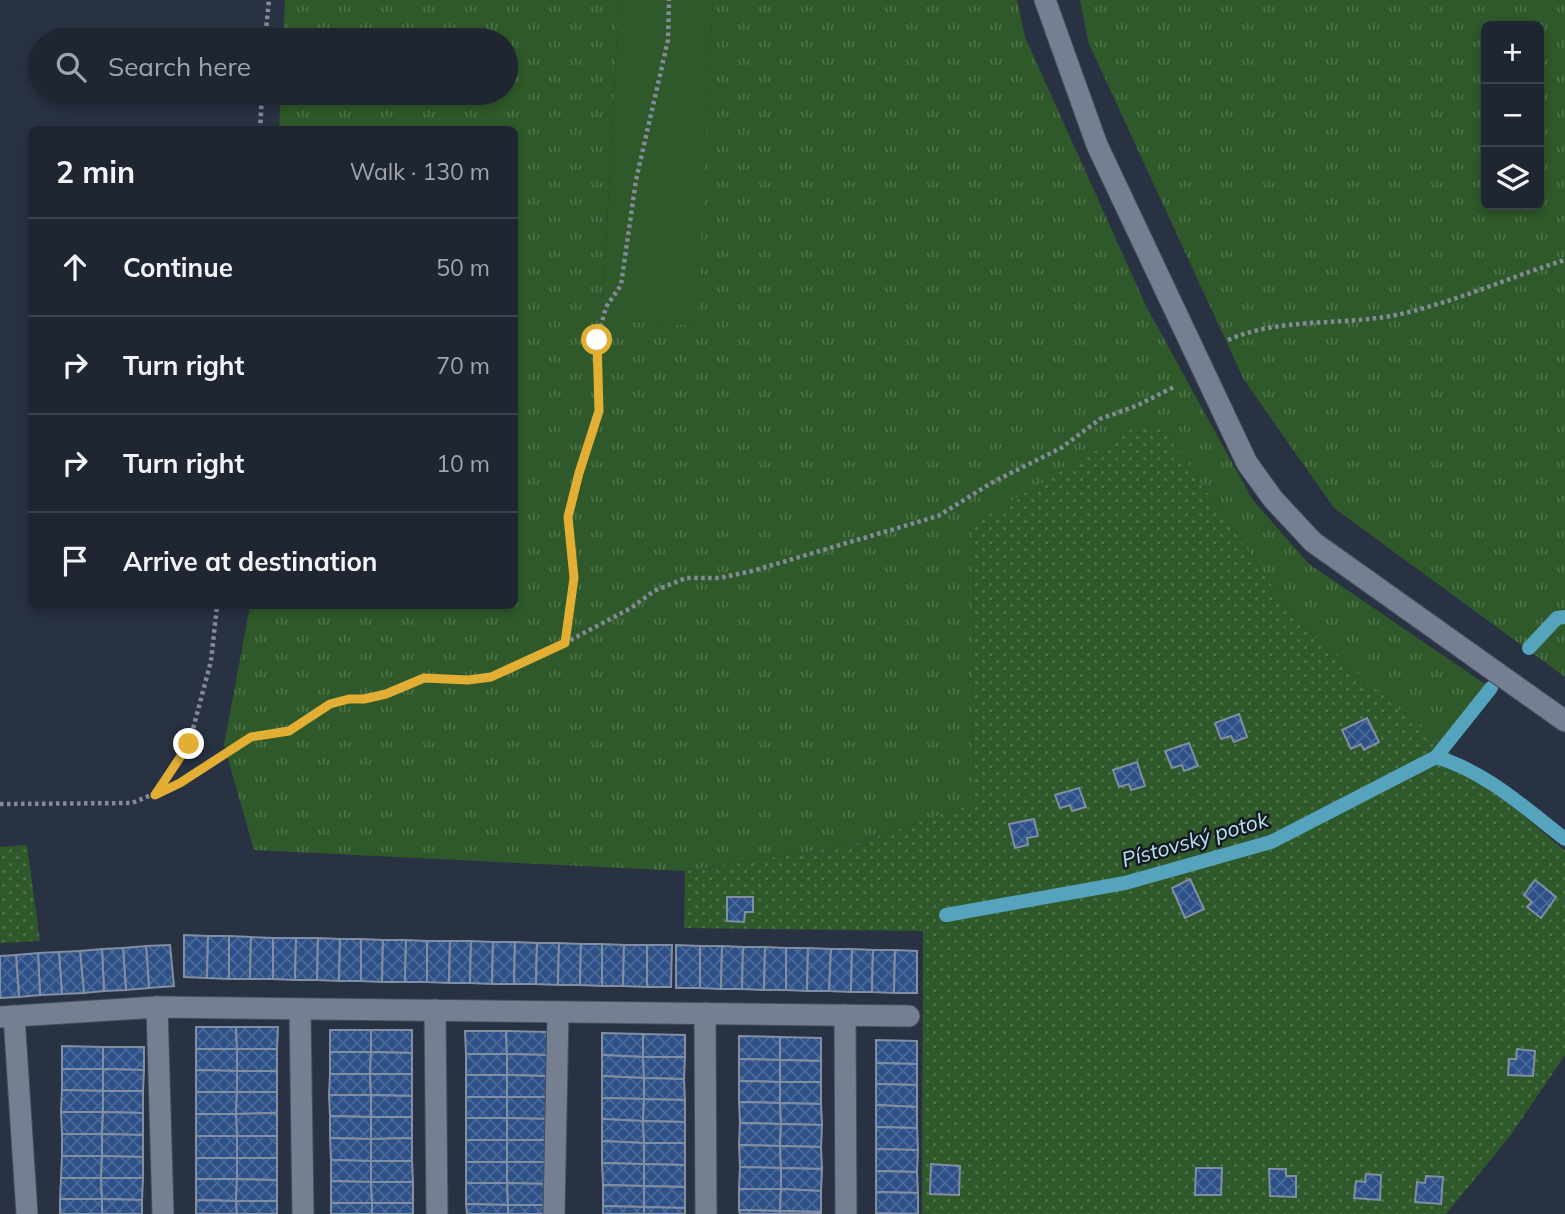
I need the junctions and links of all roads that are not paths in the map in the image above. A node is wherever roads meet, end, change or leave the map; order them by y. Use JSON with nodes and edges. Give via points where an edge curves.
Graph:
{"nodes":[{"id":1,"x":1045,"y":0,"type":"edge"},
{"id":2,"x":1565,"y":721,"type":"edge"},
{"id":3,"x":157,"y":1007,"type":"junction"},
{"id":4,"x":300,"y":1009,"type":"junction"},
{"id":5,"x":435,"y":1010,"type":"junction"},
{"id":6,"x":558,"y":1012,"type":"junction"},
{"id":7,"x":705,"y":1013,"type":"junction"},
{"id":8,"x":845,"y":1015,"type":"junction"},
{"id":9,"x":7,"y":1016,"type":"edge"},
{"id":10,"x":909,"y":1016,"type":"dead end"},
{"id":11,"x":27,"y":1214,"type":"edge"},
{"id":12,"x":163,"y":1214,"type":"edge"},
{"id":13,"x":303,"y":1214,"type":"edge"},
{"id":14,"x":437,"y":1214,"type":"edge"},
{"id":15,"x":554,"y":1214,"type":"edge"},
{"id":16,"x":706,"y":1214,"type":"edge"},
{"id":17,"x":846,"y":1214,"type":"edge"}],
"edges":[{"from":1,"to":2,"type":"street","via":[[1097,145],[1247,463],[1313,542]]},
{"from":3,"to":4,"type":"street"},
{"from":3,"to":9,"type":"street"},
{"from":3,"to":12,"type":"street"},
{"from":4,"to":5,"type":"street"},
{"from":4,"to":13,"type":"street"},
{"from":5,"to":6,"type":"street"},
{"from":5,"to":14,"type":"street"},
{"from":6,"to":7,"type":"street"},
{"from":6,"to":15,"type":"street"},
{"from":7,"to":8,"type":"street"},
{"from":7,"to":16,"type":"street"},
{"from":8,"to":10,"type":"street"},
{"from":8,"to":17,"type":"street"},
{"from":9,"to":11,"type":"street"}]}
